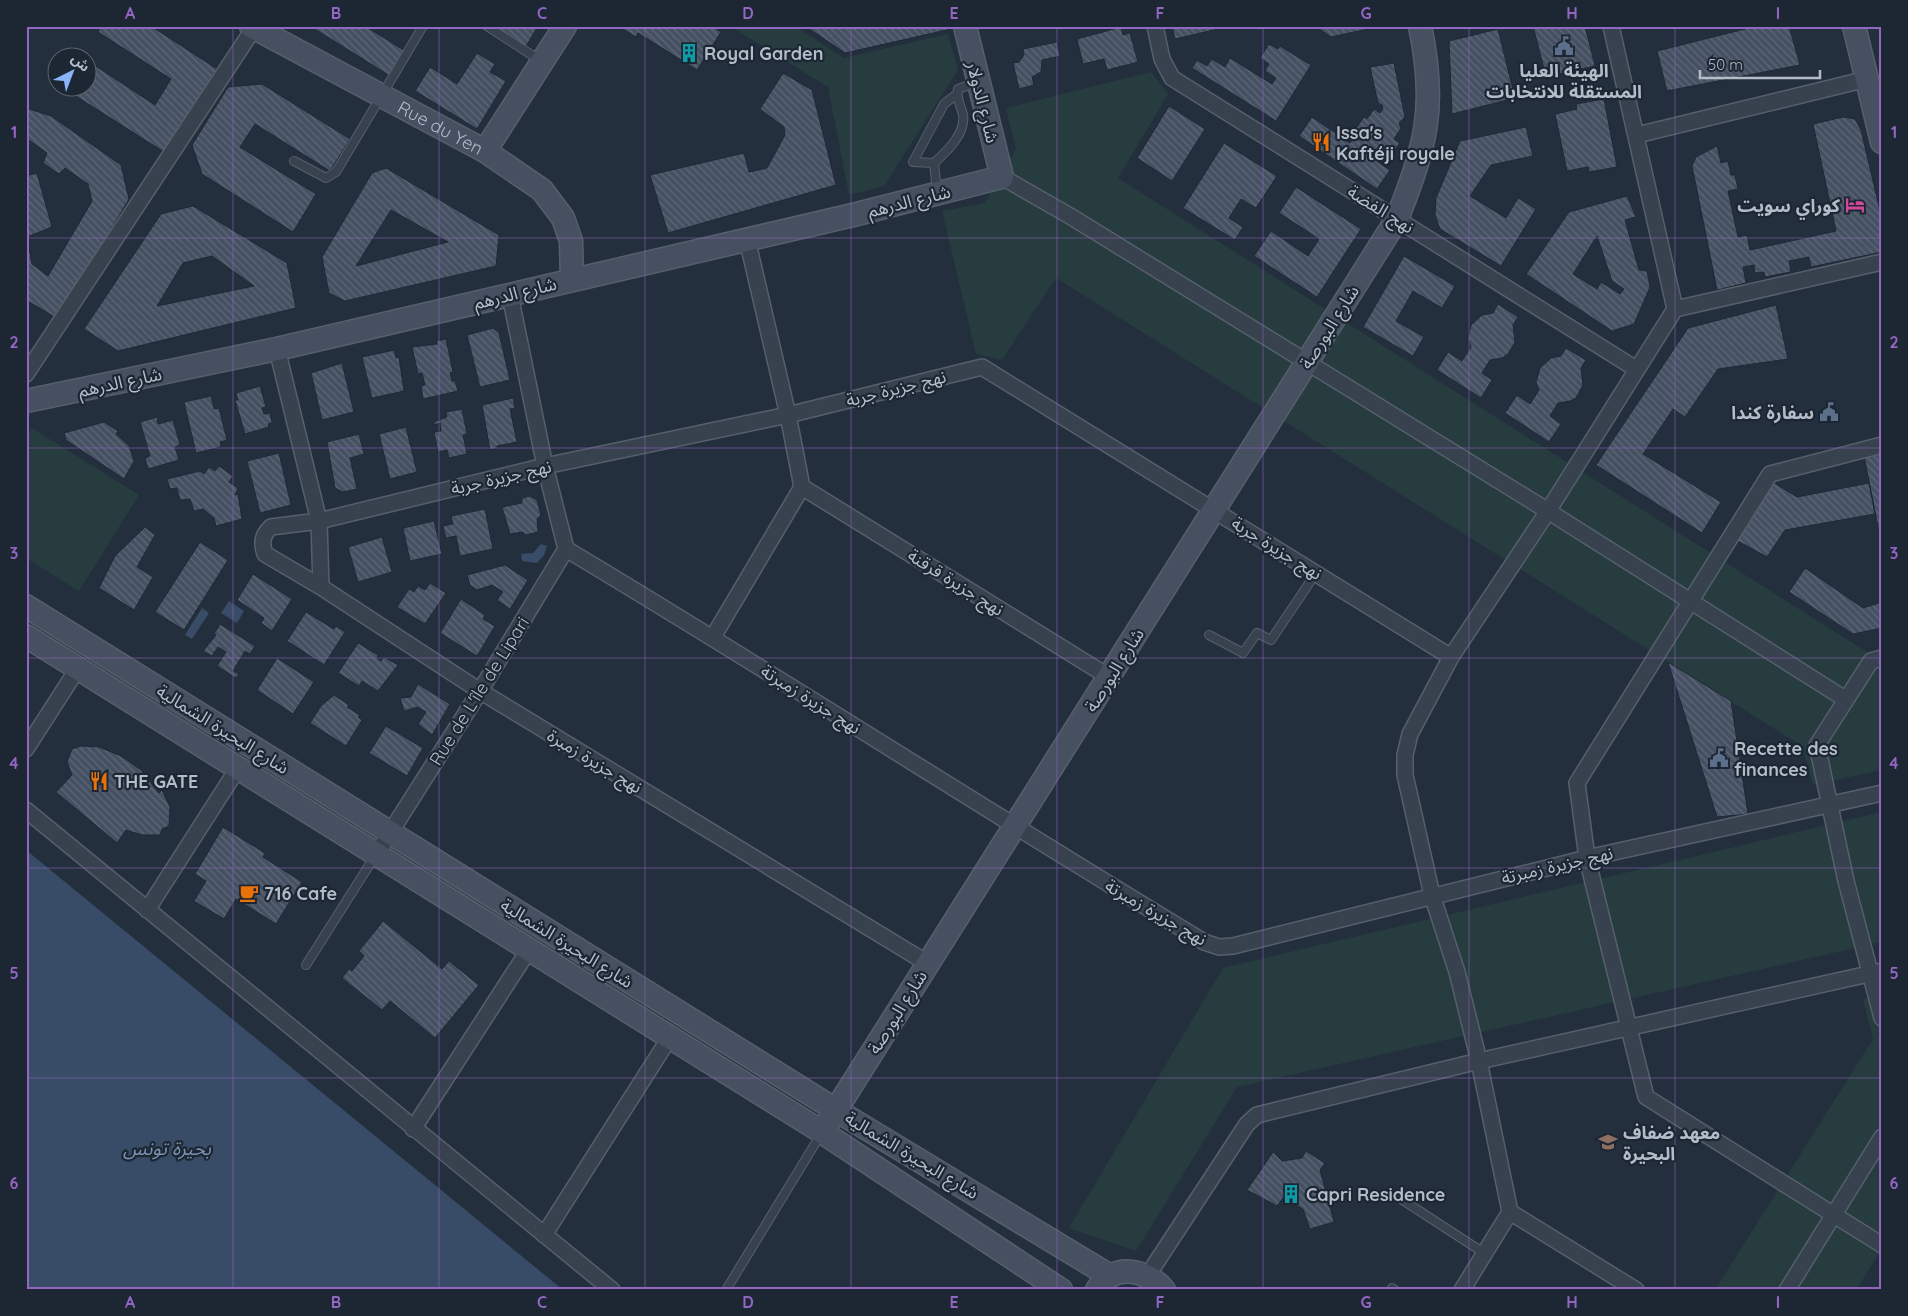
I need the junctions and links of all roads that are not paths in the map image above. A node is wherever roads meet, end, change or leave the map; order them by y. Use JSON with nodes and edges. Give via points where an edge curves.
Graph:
{"nodes":[{"id":1,"x":423,"y":26,"type":"edge"},
{"id":2,"x":487,"y":26,"type":"edge"},
{"id":3,"x":565,"y":26,"type":"edge"},
{"id":4,"x":965,"y":26,"type":"edge"},
{"id":5,"x":1155,"y":26,"type":"edge"},
{"id":6,"x":1420,"y":26,"type":"edge"},
{"id":7,"x":1611,"y":26,"type":"edge"},
{"id":8,"x":1854,"y":26,"type":"edge"},
{"id":9,"x":252,"y":27,"type":"edge"},
{"id":10,"x":542,"y":62,"type":"junction"},
{"id":11,"x":1867,"y":79,"type":"junction"},
{"id":12,"x":978,"y":81,"type":"junction"},
{"id":13,"x":957,"y":94,"type":"junction"},
{"id":14,"x":380,"y":95,"type":"junction"},
{"id":15,"x":1637,"y":135,"type":"junction"},
{"id":16,"x":1882,"y":142,"type":"edge"},
{"id":17,"x":485,"y":151,"type":"junction"},
{"id":18,"x":294,"y":161,"type":"dead end"},
{"id":19,"x":934,"y":164,"type":"junction"},
{"id":20,"x":1002,"y":177,"type":"junction"},
{"id":21,"x":938,"y":193,"type":"junction"},
{"id":22,"x":1397,"y":219,"type":"junction"},
{"id":23,"x":747,"y":239,"type":"junction"},
{"id":24,"x":1882,"y":262,"type":"edge"},
{"id":25,"x":572,"y":279,"type":"junction"},
{"id":26,"x":510,"y":294,"type":"junction"},
{"id":27,"x":1675,"y":309,"type":"junction"},
{"id":28,"x":277,"y":348,"type":"junction"},
{"id":29,"x":1306,"y":362,"type":"junction"},
{"id":30,"x":1636,"y":369,"type":"junction"},
{"id":31,"x":26,"y":374,"type":"edge"},
{"id":32,"x":26,"y":401,"type":"edge"},
{"id":33,"x":788,"y":415,"type":"junction"},
{"id":34,"x":1882,"y":445,"type":"edge"},
{"id":35,"x":545,"y":466,"type":"junction"},
{"id":36,"x":802,"y":487,"type":"junction"},
{"id":37,"x":1214,"y":510,"type":"junction"},
{"id":38,"x":1548,"y":511,"type":"junction"},
{"id":39,"x":319,"y":521,"type":"junction"},
{"id":40,"x":566,"y":549,"type":"junction"},
{"id":41,"x":266,"y":554,"type":"joint"},
{"id":42,"x":1316,"y":573,"type":"junction"},
{"id":43,"x":321,"y":587,"type":"junction"},
{"id":44,"x":1690,"y":601,"type":"junction"},
{"id":45,"x":26,"y":606,"type":"edge"},
{"id":46,"x":1209,"y":635,"type":"dead end"},
{"id":47,"x":26,"y":636,"type":"edge"},
{"id":48,"x":713,"y":637,"type":"junction"},
{"id":49,"x":1451,"y":657,"type":"junction"},
{"id":50,"x":1882,"y":658,"type":"edge"},
{"id":51,"x":78,"y":668,"type":"junction"},
{"id":52,"x":1110,"y":677,"type":"junction"},
{"id":53,"x":480,"y":691,"type":"junction"},
{"id":54,"x":1845,"y":699,"type":"junction"},
{"id":55,"x":26,"y":749,"type":"edge"},
{"id":56,"x":238,"y":768,"type":"junction"},
{"id":57,"x":1882,"y":793,"type":"edge"},
{"id":58,"x":1831,"y":804,"type":"junction"},
{"id":59,"x":26,"y":810,"type":"edge"},
{"id":60,"x":1013,"y":827,"type":"junction"},
{"id":61,"x":390,"y":833,"type":"junction"},
{"id":62,"x":376,"y":855,"type":"junction"},
{"id":63,"x":1586,"y":858,"type":"junction"},
{"id":64,"x":1432,"y":895,"type":"junction"},
{"id":65,"x":147,"y":910,"type":"junction"},
{"id":66,"x":530,"y":948,"type":"junction"},
{"id":67,"x":927,"y":963,"type":"junction"},
{"id":68,"x":306,"y":965,"type":"dead end"},
{"id":69,"x":1876,"y":972,"type":"edge"},
{"id":70,"x":1882,"y":1018,"type":"edge"},
{"id":71,"x":1629,"y":1028,"type":"junction"},
{"id":72,"x":670,"y":1037,"type":"junction"},
{"id":73,"x":1479,"y":1062,"type":"junction"},
{"id":74,"x":836,"y":1110,"type":"junction"},
{"id":75,"x":413,"y":1129,"type":"junction"},
{"id":76,"x":822,"y":1132,"type":"junction"},
{"id":77,"x":1882,"y":1137,"type":"edge"},
{"id":78,"x":1401,"y":1199,"type":"dead end"},
{"id":79,"x":1510,"y":1212,"type":"junction"},
{"id":80,"x":1834,"y":1215,"type":"junction"},
{"id":81,"x":544,"y":1235,"type":"junction"},
{"id":82,"x":1882,"y":1245,"type":"edge"},
{"id":83,"x":1484,"y":1253,"type":"junction"},
{"id":84,"x":1156,"y":1282,"type":"edge"},
{"id":85,"x":1104,"y":1283,"type":"edge"},
{"id":86,"x":612,"y":1290,"type":"edge"},
{"id":87,"x":726,"y":1290,"type":"edge"},
{"id":88,"x":1061,"y":1290,"type":"edge"},
{"id":89,"x":1462,"y":1290,"type":"edge"},
{"id":90,"x":1636,"y":1290,"type":"edge"},
{"id":91,"x":1787,"y":1290,"type":"edge"}],
"edges":[{"from":1,"to":14,"type":"lane"},
{"from":2,"to":10,"type":"lane"},
{"from":3,"to":10,"type":"street"},
{"from":4,"to":12,"type":"street","name":"شارع الدولار"},
{"from":5,"to":22,"type":"street","name":"نهج الفضة","via":[[1162,59],[1172,78]]},
{"from":6,"to":22,"type":"street","name":"شارع البورصة","via":[[1429,93],[1428,127],[1418,166]]},
{"from":7,"to":15,"type":"street"},
{"from":8,"to":11,"type":"street"},
{"from":9,"to":14,"type":"street","name":"Rue du Yen"},
{"from":9,"to":31,"type":"street"},
{"from":10,"to":17,"type":"street"},
{"from":11,"to":15,"type":"street"},
{"from":11,"to":16,"type":"street"},
{"from":12,"to":13,"type":"lane","via":[[959,87]]},
{"from":12,"to":20,"type":"street","name":"شارع الدولار"},
{"from":13,"to":19,"type":"lane","via":[[964,121],[952,147]]},
{"from":13,"to":19,"type":"lane","via":[[944,104],[913,159],[918,164]]},
{"from":14,"to":17,"type":"street","name":"Rue du Yen"},
{"from":14,"to":18,"type":"lane","via":[[331,177],[326,178]]},
{"from":15,"to":27,"type":"street"},
{"from":17,"to":25,"type":"street","name":"Rue du Yen","via":[[542,190],[563,218],[571,242]]},
{"from":19,"to":21,"type":"lane"},
{"from":20,"to":21,"type":"street","name":"شارع الدرهم"},
{"from":20,"to":29,"type":"street"},
{"from":21,"to":23,"type":"street","name":"شارع الدرهم"},
{"from":22,"to":29,"type":"street","name":"شارع البورصة"},
{"from":22,"to":30,"type":"street","name":"نهج الفضة"},
{"from":23,"to":25,"type":"street","name":"شارع الدرهم"},
{"from":23,"to":33,"type":"street"},
{"from":24,"to":27,"type":"street"},
{"from":25,"to":26,"type":"street","name":"شارع الدرهم"},
{"from":26,"to":28,"type":"street","name":"شارع الدرهم"},
{"from":26,"to":35,"type":"street"},
{"from":27,"to":30,"type":"street"},
{"from":28,"to":32,"type":"street","name":"شارع الدرهم"},
{"from":28,"to":39,"type":"street"},
{"from":29,"to":37,"type":"street","name":"شارع البورصة"},
{"from":29,"to":38,"type":"street"},
{"from":30,"to":38,"type":"street"},
{"from":33,"to":35,"type":"street","name":"نهج جزيرة جربة"},
{"from":33,"to":36,"type":"street"},
{"from":33,"to":37,"type":"street","name":"نهج جزيرة جربة","via":[[982,367]]},
{"from":34,"to":44,"type":"street","via":[[1770,474]]},
{"from":35,"to":39,"type":"street","name":"نهج جزيرة جربة"},
{"from":35,"to":40,"type":"street"},
{"from":36,"to":48,"type":"street"},
{"from":36,"to":52,"type":"street","name":"نهج جزيرة قرقنة"},
{"from":37,"to":42,"type":"street","name":"نهج جزيرة جربة"},
{"from":37,"to":52,"type":"street","name":"شارع البورصة"},
{"from":38,"to":44,"type":"street"},
{"from":38,"to":49,"type":"street"},
{"from":39,"to":41,"type":"street","name":"نهج جزيرة جربة","via":[[271,527],[262,539]]},
{"from":39,"to":43,"type":"street"},
{"from":40,"to":48,"type":"street","name":"نهج جزيرة زمبرتة"},
{"from":40,"to":53,"type":"street","name":"Rue de L'île de Lipari"},
{"from":41,"to":43,"type":"street","name":"نهج جزيرة زمبرة"},
{"from":42,"to":46,"type":"lane","via":[[1271,640],[1257,633],[1242,653]]},
{"from":42,"to":49,"type":"street","name":"نهج جزيرة جربة"},
{"from":43,"to":53,"type":"street","name":"نهج جزيرة زمبرة"},
{"from":44,"to":54,"type":"street"},
{"from":44,"to":63,"type":"street","via":[[1576,783]]},
{"from":45,"to":61,"type":"street","name":"شارع البحيرة الشمالية"},
{"from":47,"to":51,"type":"street","name":"شارع البحيرة الشمالية"},
{"from":48,"to":60,"type":"street","name":"نهج جزيرة زمبرتة"},
{"from":49,"to":64,"type":"street","via":[[1410,734],[1405,754],[1405,775]]},
{"from":50,"to":54,"type":"street","via":[[1871,661]]},
{"from":51,"to":55,"type":"street"},
{"from":51,"to":56,"type":"street","name":"شارع البحيرة الشمالية"},
{"from":52,"to":60,"type":"street","name":"شارع البورصة"},
{"from":53,"to":61,"type":"street","name":"Rue de L'île de Lipari"},
{"from":53,"to":67,"type":"street","name":"نهج جزيرة زمبرة"},
{"from":54,"to":58,"type":"street","via":[[1817,745]]},
{"from":56,"to":62,"type":"street","name":"شارع البحيرة الشمالية"},
{"from":56,"to":65,"type":"street"},
{"from":57,"to":58,"type":"street","name":"نهج جزيرة زمبرتة"},
{"from":58,"to":63,"type":"street","name":"نهج جزيرة زمبرتة"},
{"from":58,"to":69,"type":"street","via":[[1846,881]]},
{"from":59,"to":65,"type":"street"},
{"from":60,"to":64,"type":"street","name":"نهج جزيرة زمبرتة","via":[[1204,942],[1219,947]]},
{"from":60,"to":67,"type":"street","name":"شارع البورصة"},
{"from":61,"to":62,"type":"street","name":"Rue de L'île de Lipari"},
{"from":61,"to":74,"type":"street","name":"شارع البحيرة الشمالية"},
{"from":62,"to":66,"type":"street","name":"شارع البحيرة الشمالية"},
{"from":62,"to":68,"type":"lane"},
{"from":63,"to":64,"type":"street","name":"نهج جزيرة زمبرتة"},
{"from":63,"to":71,"type":"street"},
{"from":64,"to":73,"type":"street","via":[[1457,972]]},
{"from":65,"to":75,"type":"street"},
{"from":66,"to":72,"type":"street","name":"شارع البحيرة الشمالية"},
{"from":66,"to":75,"type":"street"},
{"from":67,"to":74,"type":"street","name":"شارع البورصة"},
{"from":69,"to":70,"type":"street"},
{"from":69,"to":71,"type":"street"},
{"from":71,"to":73,"type":"street"},
{"from":71,"to":80,"type":"street","via":[[1646,1097]]},
{"from":72,"to":76,"type":"street","name":"شارع البحيرة الشمالية"},
{"from":72,"to":81,"type":"street"},
{"from":73,"to":79,"type":"street"},
{"from":73,"to":84,"type":"street","via":[[1257,1115],[1247,1124]]},
{"from":74,"to":76,"type":"street","name":"شارع البورصة"},
{"from":74,"to":85,"type":"street","name":"شارع البحيرة الشمالية"},
{"from":75,"to":81,"type":"street"},
{"from":76,"to":87,"type":"lane","name":"شارع البورصة"},
{"from":76,"to":88,"type":"street","name":"شارع البحيرة الشمالية"},
{"from":77,"to":80,"type":"street"},
{"from":78,"to":83,"type":"lane"},
{"from":79,"to":83,"type":"street"},
{"from":79,"to":90,"type":"street"},
{"from":80,"to":82,"type":"street"},
{"from":80,"to":91,"type":"street"},
{"from":81,"to":86,"type":"street"},
{"from":83,"to":89,"type":"street"},
{"from":84,"to":85,"type":"street","via":[[1133,1271]]}]}
